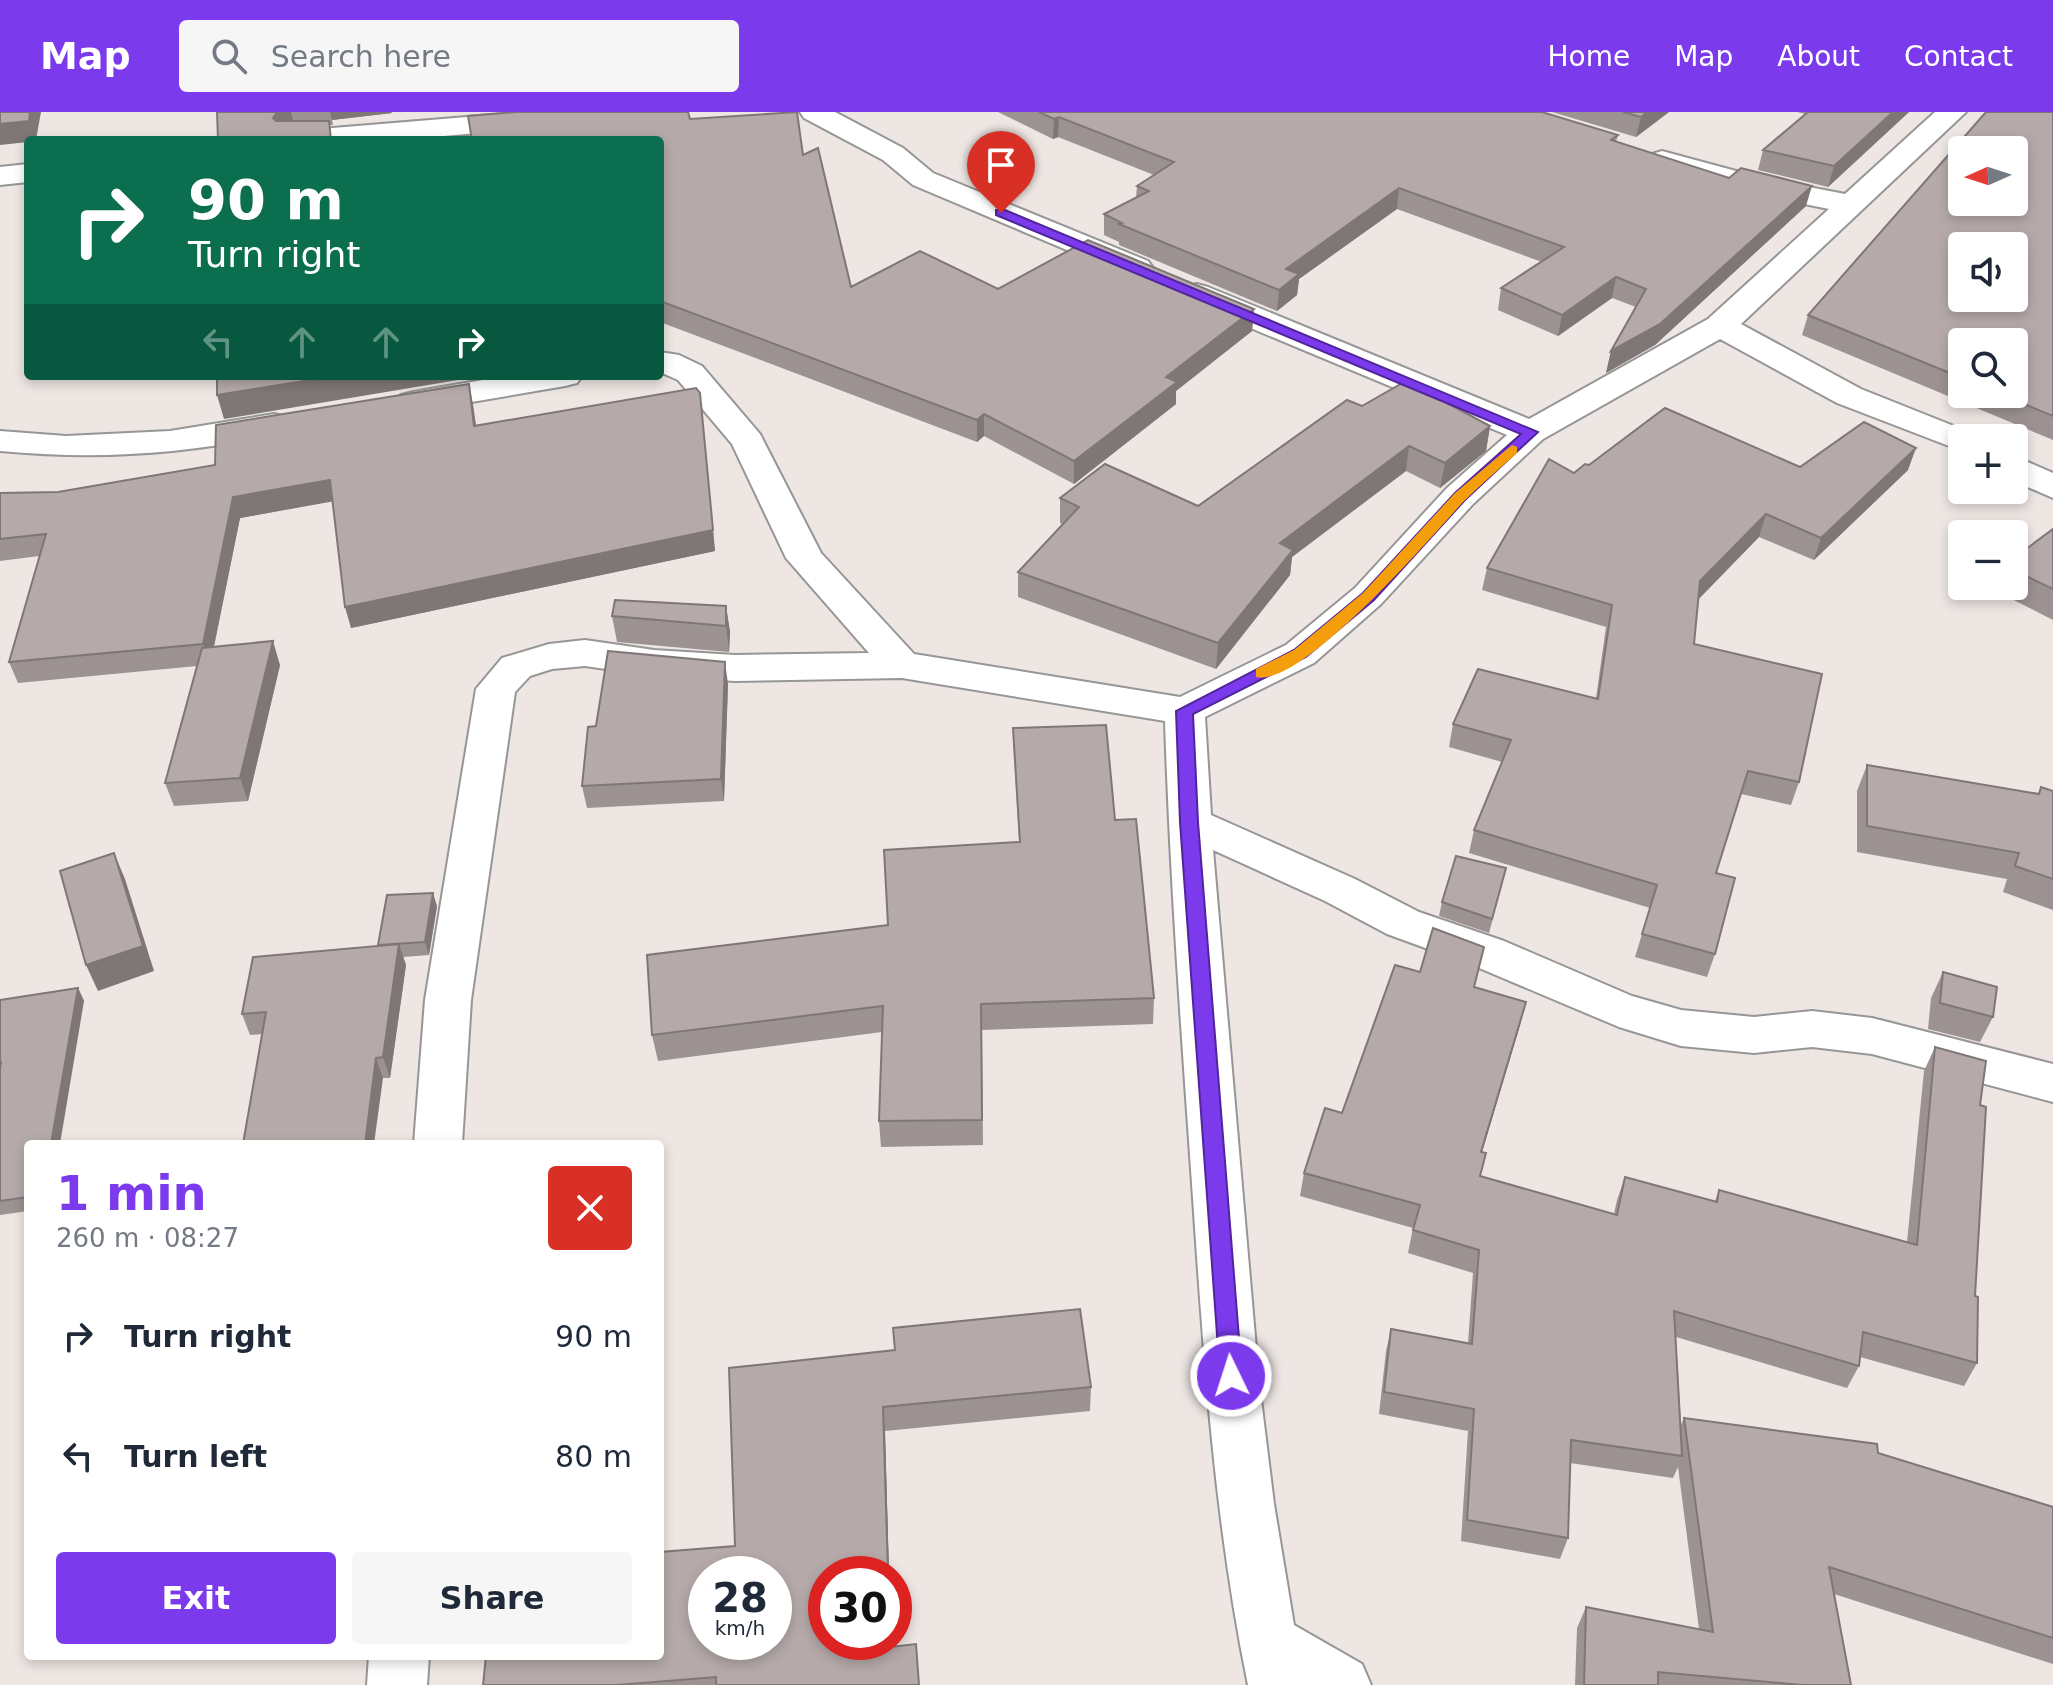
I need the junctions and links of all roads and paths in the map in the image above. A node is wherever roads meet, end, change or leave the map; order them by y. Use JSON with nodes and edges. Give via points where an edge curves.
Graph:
{"nodes":[{"id":1,"x":629,"y":112,"type":"edge"},
{"id":2,"x":814,"y":112,"type":"edge"},
{"id":3,"x":1952,"y":112,"type":"edge"},
{"id":4,"x":344,"y":136,"type":"edge"},
{"id":5,"x":1642,"y":153,"type":"edge"},
{"id":6,"x":24,"y":173,"type":"edge"},
{"id":7,"x":0,"y":176,"type":"edge"},
{"id":8,"x":1850,"y":204,"type":"junction"},
{"id":9,"x":1720,"y":326,"type":"junction"},
{"id":10,"x":664,"y":362,"type":"edge"},
{"id":11,"x":542,"y":380,"type":"edge"},
{"id":12,"x":378,"y":408,"type":"edge"},
{"id":13,"x":301,"y":421,"type":"edge"},
{"id":14,"x":1531,"y":432,"type":"junction"},
{"id":15,"x":1948,"y":435,"type":"edge"},
{"id":16,"x":0,"y":441,"type":"edge"},
{"id":17,"x":2028,"y":474,"type":"edge"},
{"id":18,"x":2053,"y":487,"type":"edge"},
{"id":19,"x":902,"y":665,"type":"junction"},
{"id":20,"x":1185,"y":711,"type":"junction"},
{"id":21,"x":1189,"y":822,"type":"junction"},
{"id":22,"x":2053,"y":1083,"type":"edge"},
{"id":23,"x":438,"y":1140,"type":"edge"},
{"id":24,"x":399,"y":1660,"type":"edge"},
{"id":25,"x":1273,"y":1665,"type":"edge"},
{"id":26,"x":397,"y":1685,"type":"edge"},
{"id":27,"x":1341,"y":1685,"type":"edge"}],
"edges":[{"from":1,"to":4,"type":"street"},
{"from":2,"to":14,"type":"street","via":[[893,154],[923,179],[979,205]]},
{"from":3,"to":8,"type":"street"},
{"from":5,"to":8,"type":"street"},
{"from":6,"to":7,"type":"street"},
{"from":8,"to":9,"type":"street"},
{"from":9,"to":14,"type":"street"},
{"from":9,"to":15,"type":"street","via":[[1849,396]]},
{"from":10,"to":19,"type":"street","via":[[690,373],[748,441],[805,558]]},
{"from":11,"to":12,"type":"street"},
{"from":13,"to":16,"type":"street","via":[[170,441],[66,447]]},
{"from":14,"to":20,"type":"street","via":[[1460,496],[1368,596],[1300,654]]},
{"from":17,"to":18,"type":"street"},
{"from":19,"to":20,"type":"street"},
{"from":19,"to":23,"type":"street","via":[[735,668],[585,653],[516,667],[496,689],[448,1000]]},
{"from":20,"to":21,"type":"street"},
{"from":21,"to":22,"type":"street","via":[[1403,923],[1619,1010],[1681,1028],[1754,1035],[1812,1029],[1872,1036]]},
{"from":21,"to":25,"type":"street","via":[[1236,1437]]},
{"from":24,"to":26,"type":"street"},
{"from":25,"to":27,"type":"street"}]}
